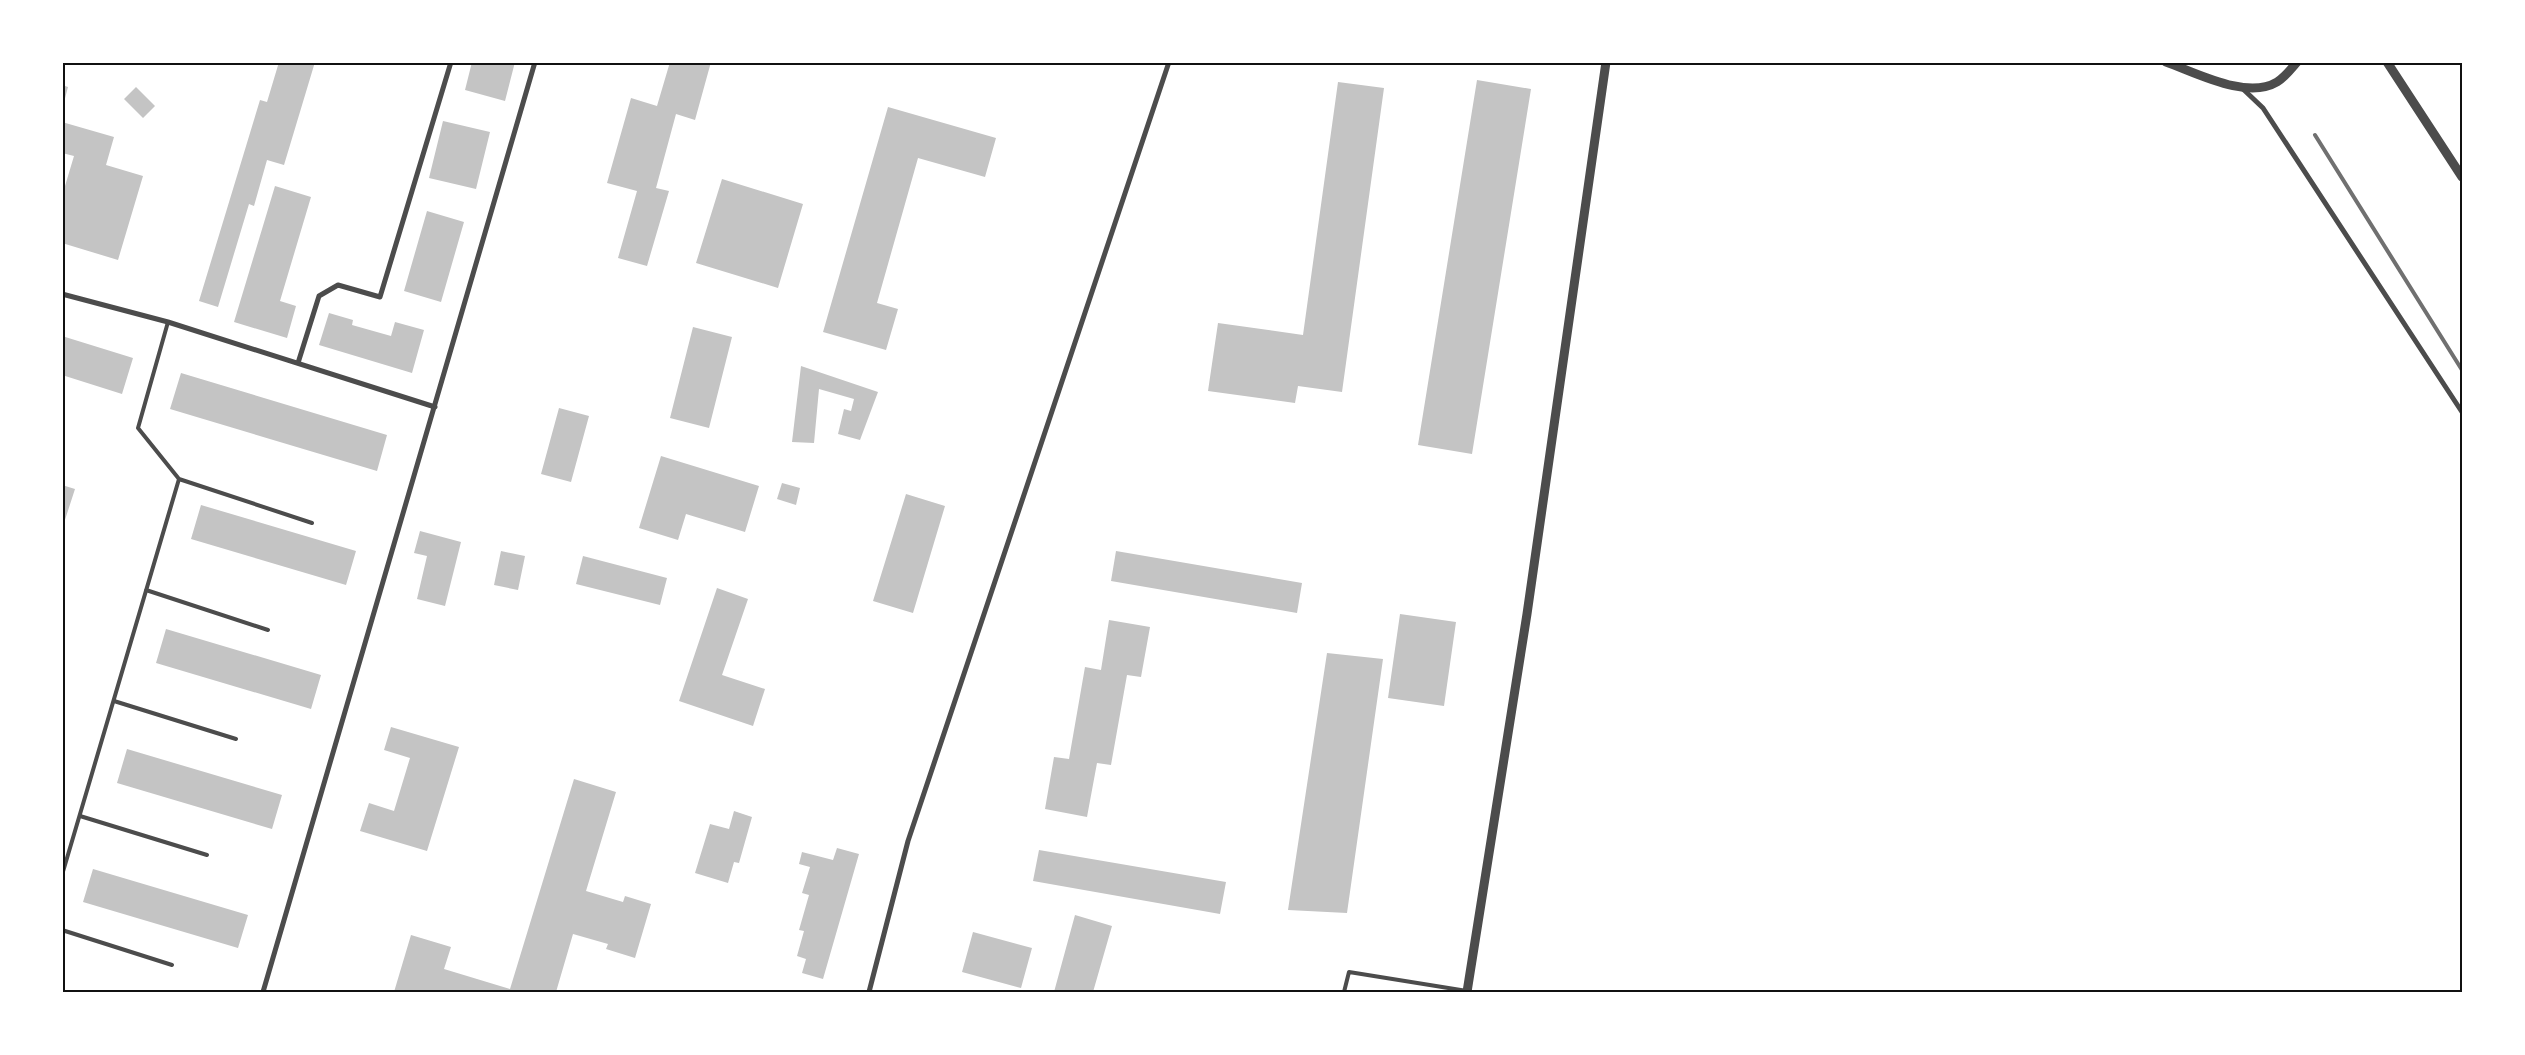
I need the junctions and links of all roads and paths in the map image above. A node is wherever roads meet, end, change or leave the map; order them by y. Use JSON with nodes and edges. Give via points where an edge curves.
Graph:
{"nodes":[{"id":1,"x":450,"y":62,"type":"edge"},
{"id":2,"x":534,"y":62,"type":"edge"},
{"id":3,"x":1168,"y":62,"type":"edge"},
{"id":4,"x":1606,"y":62,"type":"edge"},
{"id":5,"x":2166,"y":62,"type":"edge"},
{"id":6,"x":2297,"y":62,"type":"edge"},
{"id":7,"x":2387,"y":62,"type":"edge"},
{"id":8,"x":2243,"y":89,"type":"junction"},
{"id":9,"x":2462,"y":177,"type":"edge"},
{"id":10,"x":62,"y":294,"type":"edge"},
{"id":11,"x":168,"y":322,"type":"junction"},
{"id":12,"x":298,"y":363,"type":"junction"},
{"id":13,"x":435,"y":407,"type":"junction"},
{"id":14,"x":2462,"y":412,"type":"edge"},
{"id":15,"x":178,"y":479,"type":"junction"},
{"id":16,"x":312,"y":523,"type":"dead end"},
{"id":17,"x":146,"y":590,"type":"junction"},
{"id":18,"x":268,"y":630,"type":"dead end"},
{"id":19,"x":114,"y":700,"type":"junction"},
{"id":20,"x":236,"y":739,"type":"dead end"},
{"id":21,"x":80,"y":816,"type":"junction"},
{"id":22,"x":207,"y":856,"type":"dead end"},
{"id":23,"x":62,"y":875,"type":"edge"},
{"id":24,"x":62,"y":930,"type":"edge"},
{"id":25,"x":172,"y":965,"type":"dead end"},
{"id":26,"x":263,"y":992,"type":"edge"},
{"id":27,"x":869,"y":992,"type":"edge"},
{"id":28,"x":1344,"y":992,"type":"edge"},
{"id":29,"x":1467,"y":992,"type":"edge"}],
"edges":[{"from":1,"to":12,"type":"street","via":[[380,296],[338,285],[319,296]]},
{"from":2,"to":13,"type":"street"},
{"from":3,"to":27,"type":"street","via":[[911,832]]},
{"from":4,"to":29,"type":"street","via":[[1527,614]]},
{"from":5,"to":8,"type":"street"},
{"from":6,"to":8,"type":"street","via":[[2279,81],[2264,88]]},
{"from":7,"to":9,"type":"street"},
{"from":8,"to":14,"type":"street","via":[[2263,108]]},
{"from":10,"to":11,"type":"street"},
{"from":11,"to":12,"type":"street"},
{"from":11,"to":15,"type":"lane","via":[[138,428]]},
{"from":12,"to":13,"type":"street"},
{"from":13,"to":26,"type":"street"},
{"from":15,"to":16,"type":"lane"},
{"from":15,"to":17,"type":"lane"},
{"from":17,"to":18,"type":"lane"},
{"from":17,"to":19,"type":"lane"},
{"from":19,"to":20,"type":"lane"},
{"from":19,"to":21,"type":"lane"},
{"from":21,"to":22,"type":"lane"},
{"from":21,"to":23,"type":"lane"},
{"from":24,"to":25,"type":"lane"},
{"from":28,"to":29,"type":"lane","via":[[1349,972]]}]}
